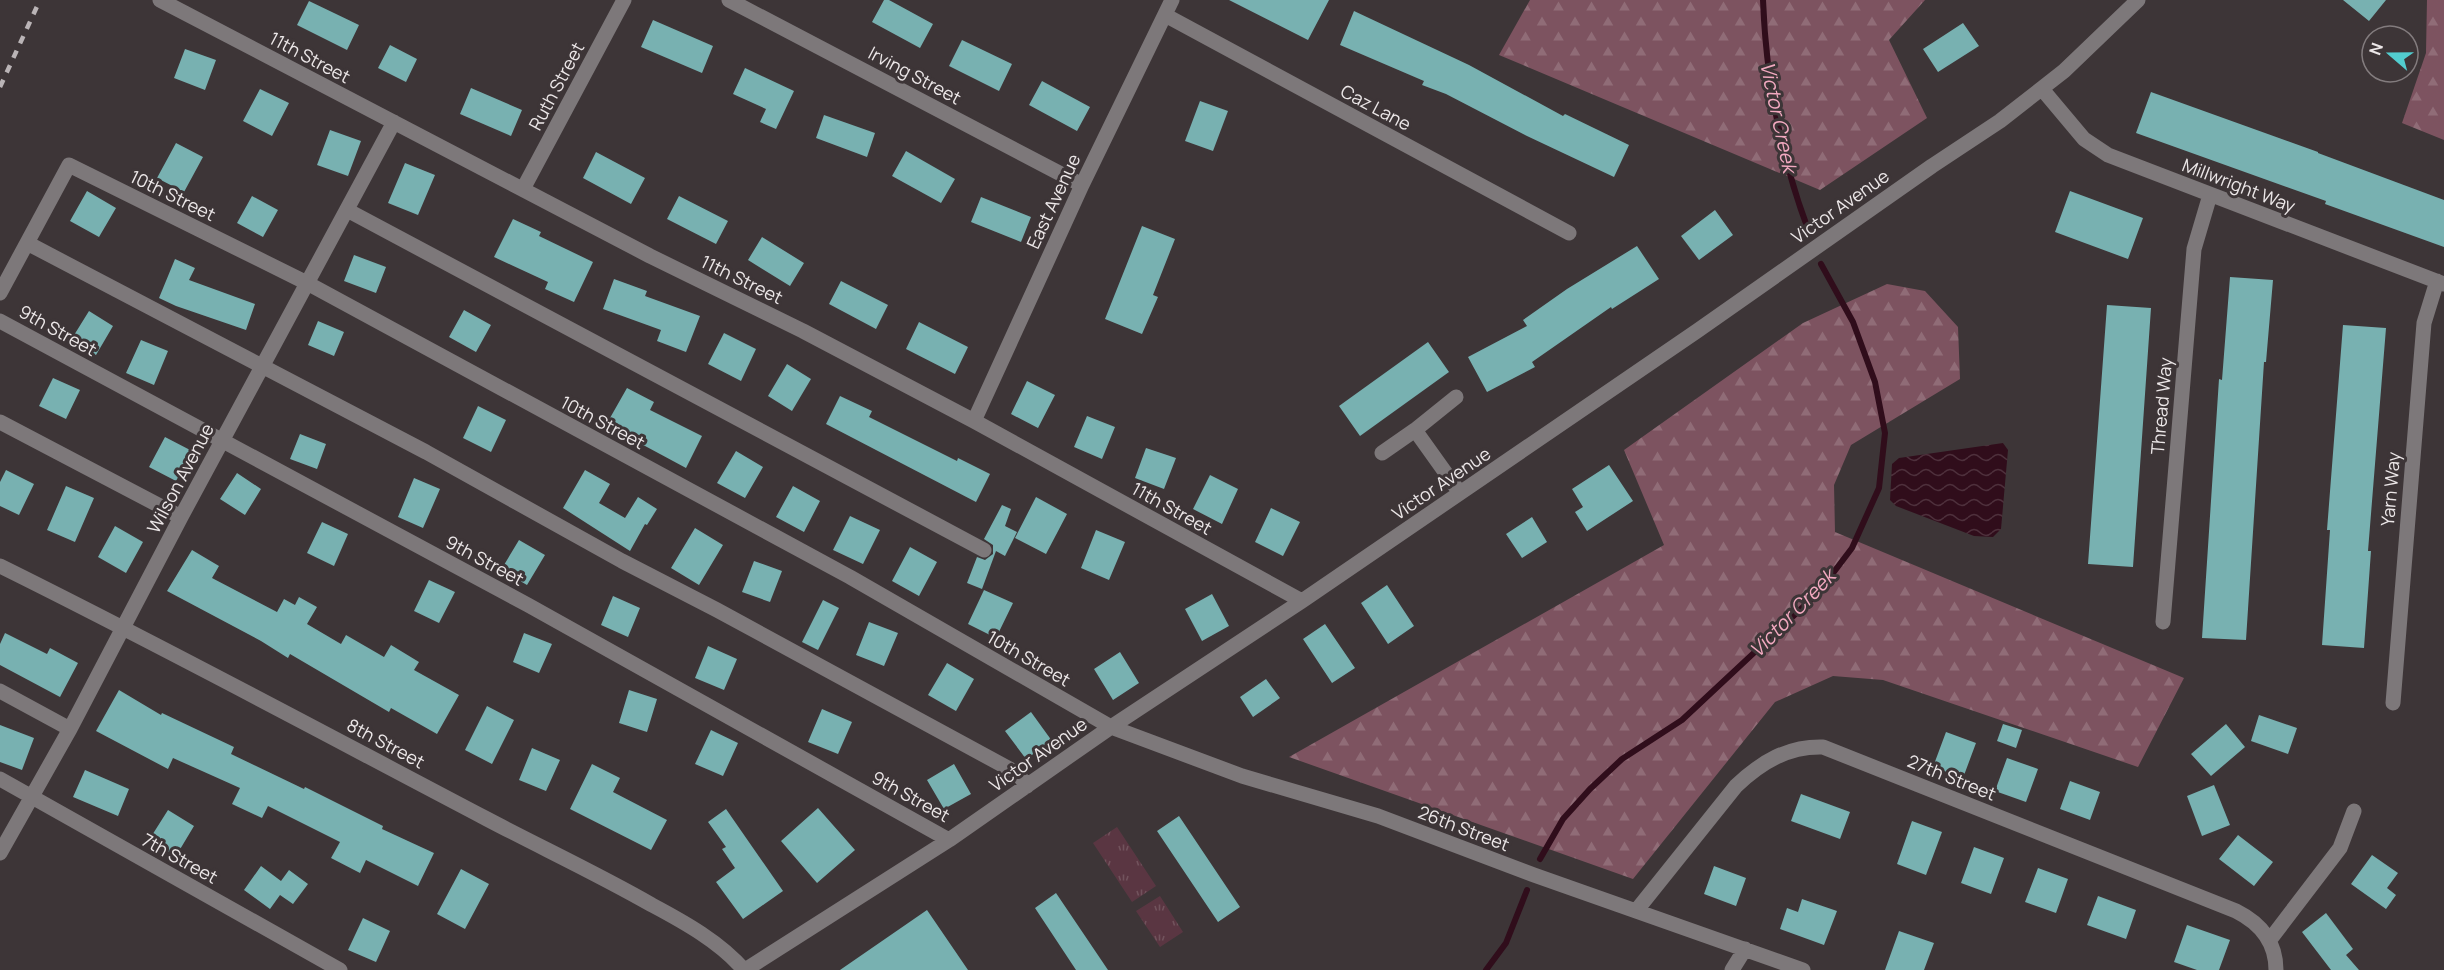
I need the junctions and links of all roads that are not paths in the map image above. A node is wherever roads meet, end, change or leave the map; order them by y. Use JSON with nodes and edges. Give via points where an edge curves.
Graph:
{"nodes":[{"id":1,"x":160,"y":0,"type":"edge"},
{"id":2,"x":624,"y":0,"type":"edge"},
{"id":3,"x":729,"y":0,"type":"edge"},
{"id":4,"x":1172,"y":0,"type":"edge"},
{"id":5,"x":2138,"y":0,"type":"edge"},
{"id":6,"x":1165,"y":15,"type":"junction"},
{"id":7,"x":2042,"y":89,"type":"junction"},
{"id":8,"x":394,"y":122,"type":"junction"},
{"id":9,"x":1082,"y":185,"type":"junction"},
{"id":10,"x":523,"y":189,"type":"junction"},
{"id":11,"x":2210,"y":195,"type":"junction"},
{"id":12,"x":347,"y":210,"type":"junction"},
{"id":13,"x":1569,"y":233,"type":"dead end"},
{"id":14,"x":27,"y":243,"type":"junction"},
{"id":15,"x":308,"y":283,"type":"junction"},
{"id":16,"x":2440,"y":283,"type":"edge"},
{"id":17,"x":0,"y":293,"type":"edge"},
{"id":18,"x":0,"y":321,"type":"edge"},
{"id":19,"x":262,"y":368,"type":"junction"},
{"id":20,"x":1456,"y":397,"type":"dead end"},
{"id":21,"x":974,"y":421,"type":"junction"},
{"id":22,"x":0,"y":422,"type":"edge"},
{"id":23,"x":1415,"y":430,"type":"junction"},
{"id":24,"x":222,"y":442,"type":"junction"},
{"id":25,"x":1382,"y":453,"type":"dead end"},
{"id":26,"x":1460,"y":493,"type":"junction"},
{"id":27,"x":181,"y":517,"type":"junction"},
{"id":28,"x":984,"y":550,"type":"dead end"},
{"id":29,"x":0,"y":566,"type":"edge"},
{"id":30,"x":1302,"y":601,"type":"junction"},
{"id":31,"x":2163,"y":622,"type":"dead end"},
{"id":32,"x":123,"y":627,"type":"junction"},
{"id":33,"x":0,"y":691,"type":"edge"},
{"id":34,"x":2393,"y":703,"type":"dead end"},
{"id":35,"x":1111,"y":727,"type":"junction"},
{"id":36,"x":70,"y":729,"type":"junction"},
{"id":37,"x":0,"y":779,"type":"edge"},
{"id":38,"x":1027,"y":786,"type":"junction"},
{"id":39,"x":31,"y":796,"type":"junction"},
{"id":40,"x":2354,"y":812,"type":"dead end"},
{"id":41,"x":949,"y":840,"type":"junction"},
{"id":42,"x":0,"y":853,"type":"edge"},
{"id":43,"x":1636,"y":911,"type":"junction"},
{"id":44,"x":2269,"y":941,"type":"junction"},
{"id":45,"x":1745,"y":949,"type":"junction"},
{"id":46,"x":1782,"y":966,"type":"edge"},
{"id":47,"x":340,"y":970,"type":"edge"},
{"id":48,"x":744,"y":970,"type":"edge"},
{"id":49,"x":1732,"y":970,"type":"edge"},
{"id":50,"x":1803,"y":970,"type":"edge"},
{"id":51,"x":2276,"y":970,"type":"edge"}],
"edges":[{"from":1,"to":8,"type":"street","name":"11th Street"},
{"from":2,"to":10,"type":"street","name":"Ruth Street"},
{"from":3,"to":9,"type":"street","name":"Irving Street"},
{"from":4,"to":6,"type":"street","name":"East Avenue"},
{"from":5,"to":7,"type":"street","name":"Victor Avenue"},
{"from":6,"to":9,"type":"street","name":"East Avenue"},
{"from":6,"to":13,"type":"street","name":"Caz Lane"},
{"from":7,"to":11,"type":"street","name":"Millwright Way","via":[[2084,139],[2108,155]]},
{"from":7,"to":26,"type":"street","name":"Victor Avenue"},
{"from":8,"to":10,"type":"street","name":"11th Street"},
{"from":8,"to":12,"type":"street","name":"Wilson Avenue"},
{"from":9,"to":21,"type":"street","name":"East Avenue"},
{"from":10,"to":21,"type":"street","name":"11th Street"},
{"from":11,"to":16,"type":"street","name":"Millwright Way"},
{"from":11,"to":31,"type":"street","name":"Thread Way","via":[[2194,249]]},
{"from":12,"to":15,"type":"street","name":"Wilson Avenue"},
{"from":12,"to":28,"type":"street"},
{"from":14,"to":15,"type":"street","name":"10th Street","via":[[69,165]]},
{"from":14,"to":17,"type":"street"},
{"from":14,"to":19,"type":"street"},
{"from":15,"to":19,"type":"street","name":"Wilson Avenue"},
{"from":15,"to":35,"type":"street","name":"10th Street","via":[[850,577]]},
{"from":16,"to":34,"type":"street","name":"Yarn Way","via":[[2424,323]]},
{"from":18,"to":24,"type":"street","name":"9th Street"},
{"from":19,"to":24,"type":"street","name":"Wilson Avenue"},
{"from":19,"to":38,"type":"street","via":[[426,452],[1017,773]]},
{"from":20,"to":23,"type":"street"},
{"from":21,"to":30,"type":"street","name":"11th Street"},
{"from":22,"to":27,"type":"street"},
{"from":23,"to":25,"type":"street"},
{"from":23,"to":26,"type":"street"},
{"from":24,"to":27,"type":"street","name":"Wilson Avenue"},
{"from":24,"to":41,"type":"street","name":"9th Street","via":[[528,605]]},
{"from":26,"to":30,"type":"street","name":"Victor Avenue"},
{"from":27,"to":32,"type":"street","name":"Wilson Avenue"},
{"from":29,"to":32,"type":"street","name":"8th Street"},
{"from":30,"to":35,"type":"street","name":"Victor Avenue"},
{"from":32,"to":36,"type":"street","name":"Wilson Avenue"},
{"from":32,"to":48,"type":"street","name":"8th Street","via":[[617,885],[680,920],[733,957]]},
{"from":33,"to":36,"type":"street"},
{"from":35,"to":38,"type":"street","name":"Victor Avenue"},
{"from":35,"to":43,"type":"street","name":"26th Street","via":[[1242,776],[1378,816]]},
{"from":36,"to":39,"type":"street","name":"Wilson Avenue"},
{"from":37,"to":39,"type":"street","name":"7th Street"},
{"from":38,"to":41,"type":"street","name":"Victor Avenue"},
{"from":39,"to":42,"type":"street","name":"Wilson Avenue"},
{"from":39,"to":47,"type":"street","name":"7th Street"},
{"from":40,"to":44,"type":"street","via":[[2340,848]]},
{"from":41,"to":48,"type":"street","name":"Victor Avenue"},
{"from":43,"to":44,"type":"street","name":"27th Street","via":[[1752,770],[1782,754],[1823,747],[2236,911],[2252,919]]},
{"from":43,"to":45,"type":"street","name":"26th Street"},
{"from":44,"to":51,"type":"street","name":"27th Street"},
{"from":45,"to":46,"type":"street","name":"26th Street"},
{"from":45,"to":49,"type":"street"},
{"from":46,"to":50,"type":"street","name":"26th Street"}]}
